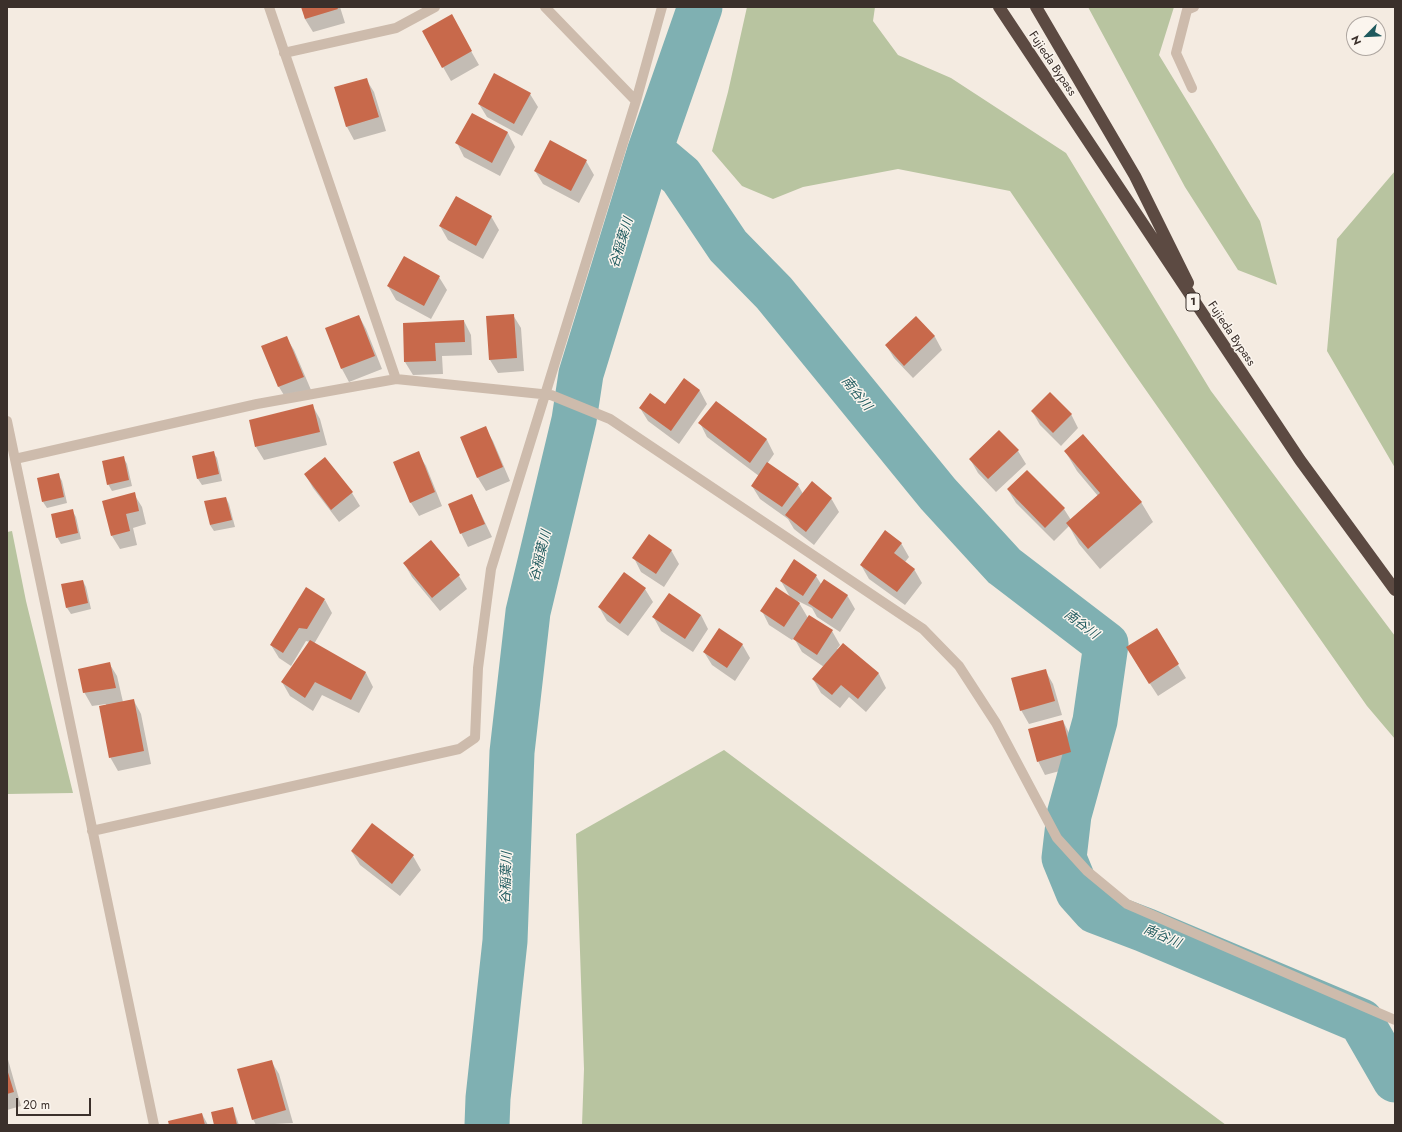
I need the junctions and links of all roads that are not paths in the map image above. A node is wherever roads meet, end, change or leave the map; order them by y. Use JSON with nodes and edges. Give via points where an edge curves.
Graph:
{"nodes":[{"id":1,"x":269,"y":7,"type":"edge"},
{"id":2,"x":435,"y":7,"type":"edge"},
{"id":3,"x":545,"y":7,"type":"edge"},
{"id":4,"x":662,"y":7,"type":"edge"},
{"id":5,"x":999,"y":7,"type":"edge"},
{"id":6,"x":1036,"y":7,"type":"edge"},
{"id":7,"x":1194,"y":7,"type":"edge"},
{"id":8,"x":284,"y":53,"type":"junction"},
{"id":9,"x":1192,"y":88,"type":"dead end"},
{"id":10,"x":636,"y":101,"type":"junction"},
{"id":11,"x":1212,"y":330,"type":"junction"},
{"id":12,"x":396,"y":379,"type":"junction"},
{"id":13,"x":548,"y":394,"type":"junction"},
{"id":14,"x":7,"y":421,"type":"edge"},
{"id":15,"x":15,"y":459,"type":"junction"},
{"id":16,"x":1395,"y":590,"type":"edge"},
{"id":17,"x":92,"y":831,"type":"junction"},
{"id":18,"x":1395,"y":1020,"type":"edge"},
{"id":19,"x":154,"y":1125,"type":"edge"}],
"edges":[{"from":1,"to":8,"type":"street"},
{"from":2,"to":8,"type":"street","via":[[396,28]]},
{"from":3,"to":10,"type":"street"},
{"from":4,"to":10,"type":"street"},
{"from":5,"to":11,"type":"highway","name":"Fujieda Bypass","number":"1"},
{"from":6,"to":11,"type":"highway","number":"1","via":[[1135,176]]},
{"from":7,"to":9,"type":"street","via":[[1187,10],[1176,53]]},
{"from":8,"to":12,"type":"street"},
{"from":10,"to":13,"type":"street"},
{"from":11,"to":16,"type":"highway","name":"Fujieda Bypass","number":"1","via":[[1300,460]]},
{"from":12,"to":13,"type":"street"},
{"from":12,"to":15,"type":"street","via":[[257,404]]},
{"from":13,"to":17,"type":"street","via":[[491,569],[478,668],[475,738],[459,749]]},
{"from":13,"to":18,"type":"street","via":[[610,419],[923,629],[959,666],[996,723],[1057,838],[1088,872],[1127,904]]},
{"from":14,"to":15,"type":"street"},
{"from":15,"to":17,"type":"street"},
{"from":17,"to":19,"type":"street"}]}
